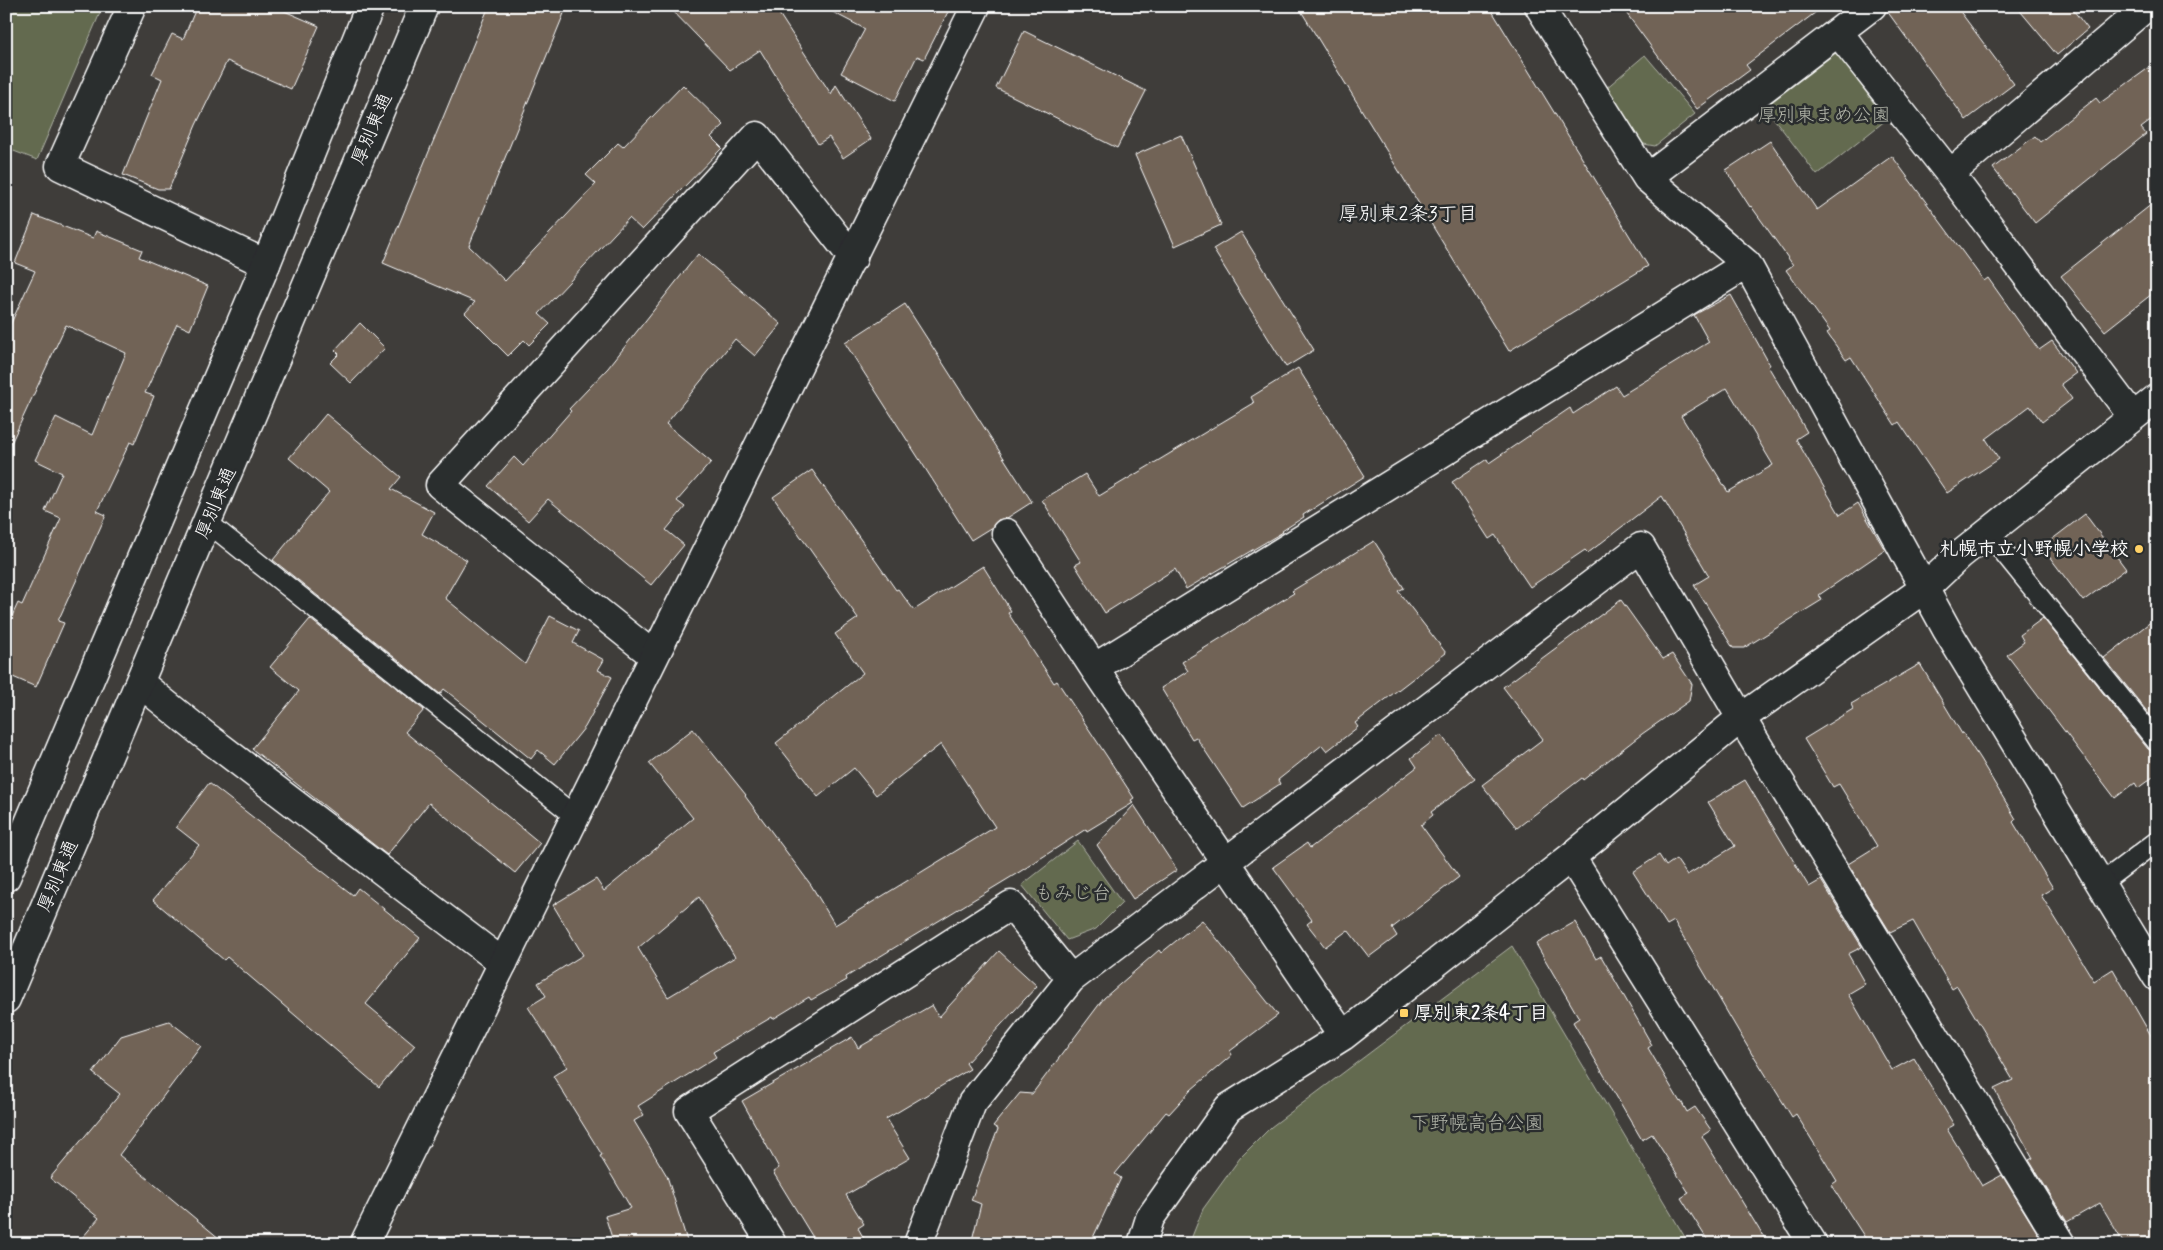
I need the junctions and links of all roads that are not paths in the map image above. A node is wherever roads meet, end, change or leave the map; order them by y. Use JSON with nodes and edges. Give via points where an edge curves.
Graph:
{"nodes":[{"id":1,"x":132,"y":6,"type":"edge"},
{"id":2,"x":370,"y":6,"type":"edge"},
{"id":3,"x":424,"y":6,"type":"edge"},
{"id":4,"x":976,"y":6,"type":"edge"},
{"id":5,"x":1539,"y":6,"type":"edge"},
{"id":6,"x":1872,"y":6,"type":"edge"},
{"id":7,"x":2141,"y":8,"type":"edge"},
{"id":8,"x":1838,"y":32,"type":"junction"},
{"id":9,"x":1950,"y":174,"type":"junction"},
{"id":10,"x":1647,"y":178,"type":"junction"},
{"id":11,"x":853,"y":258,"type":"junction"},
{"id":12,"x":266,"y":264,"type":"junction"},
{"id":13,"x":1747,"y":264,"type":"junction"},
{"id":14,"x":2157,"y":398,"type":"edge"},
{"id":15,"x":2133,"y":417,"type":"junction"},
{"id":16,"x":208,"y":522,"type":"junction"},
{"id":17,"x":1006,"y":533,"type":"dead end"},
{"id":18,"x":1988,"y":534,"type":"junction"},
{"id":19,"x":1925,"y":588,"type":"junction"},
{"id":20,"x":654,"y":656,"type":"junction"},
{"id":21,"x":1094,"y":668,"type":"junction"},
{"id":22,"x":140,"y":683,"type":"junction"},
{"id":23,"x":1741,"y":718,"type":"junction"},
{"id":24,"x":2157,"y":742,"type":"edge"},
{"id":25,"x":576,"y":817,"type":"junction"},
{"id":26,"x":2157,"y":841,"type":"edge"},
{"id":27,"x":1571,"y":857,"type":"junction"},
{"id":28,"x":1226,"y":861,"type":"junction"},
{"id":29,"x":6,"y":877,"type":"edge"},
{"id":30,"x":2100,"y":884,"type":"junction"},
{"id":31,"x":503,"y":963,"type":"junction"},
{"id":32,"x":2157,"y":977,"type":"edge"},
{"id":33,"x":1071,"y":979,"type":"junction"},
{"id":34,"x":6,"y":999,"type":"edge"},
{"id":35,"x":1344,"y":1036,"type":"junction"},
{"id":36,"x":364,"y":1244,"type":"edge"},
{"id":37,"x":772,"y":1244,"type":"edge"},
{"id":38,"x":918,"y":1244,"type":"edge"},
{"id":39,"x":1142,"y":1244,"type":"edge"},
{"id":40,"x":1813,"y":1244,"type":"edge"},
{"id":41,"x":2062,"y":1244,"type":"edge"}],
"edges":[{"from":1,"to":12,"type":"street","via":[[60,166]]},
{"from":2,"to":12,"type":"street"},
{"from":3,"to":16,"type":"street","name":"厚別東通"},
{"from":4,"to":11,"type":"street"},
{"from":5,"to":10,"type":"street"},
{"from":6,"to":8,"type":"street"},
{"from":7,"to":9,"type":"street"},
{"from":8,"to":9,"type":"street"},
{"from":8,"to":10,"type":"street"},
{"from":9,"to":15,"type":"street"},
{"from":10,"to":13,"type":"street"},
{"from":11,"to":20,"type":"street"},
{"from":11,"to":20,"type":"street","via":[[757,136],[440,485]]},
{"from":12,"to":29,"type":"street"},
{"from":13,"to":19,"type":"street"},
{"from":13,"to":21,"type":"street"},
{"from":14,"to":15,"type":"street"},
{"from":15,"to":18,"type":"street"},
{"from":16,"to":22,"type":"street","name":"厚別東通"},
{"from":16,"to":25,"type":"lane"},
{"from":17,"to":21,"type":"street"},
{"from":18,"to":19,"type":"street"},
{"from":18,"to":24,"type":"lane"},
{"from":19,"to":23,"type":"street"},
{"from":19,"to":30,"type":"street"},
{"from":20,"to":25,"type":"street"},
{"from":21,"to":28,"type":"street"},
{"from":22,"to":31,"type":"street"},
{"from":22,"to":34,"type":"street","name":"厚別東通"},
{"from":23,"to":27,"type":"street"},
{"from":23,"to":28,"type":"street","via":[[1640,547]]},
{"from":23,"to":41,"type":"street"},
{"from":25,"to":31,"type":"street"},
{"from":26,"to":30,"type":"lane"},
{"from":27,"to":35,"type":"street"},
{"from":27,"to":40,"type":"street"},
{"from":28,"to":33,"type":"street"},
{"from":28,"to":35,"type":"street"},
{"from":30,"to":32,"type":"street"},
{"from":31,"to":36,"type":"street"},
{"from":33,"to":37,"type":"street","via":[[1011,906],[689,1111]]},
{"from":33,"to":38,"type":"street","via":[[972,1103]]},
{"from":35,"to":39,"type":"street","via":[[1228,1108],[1150,1218]]}]}
